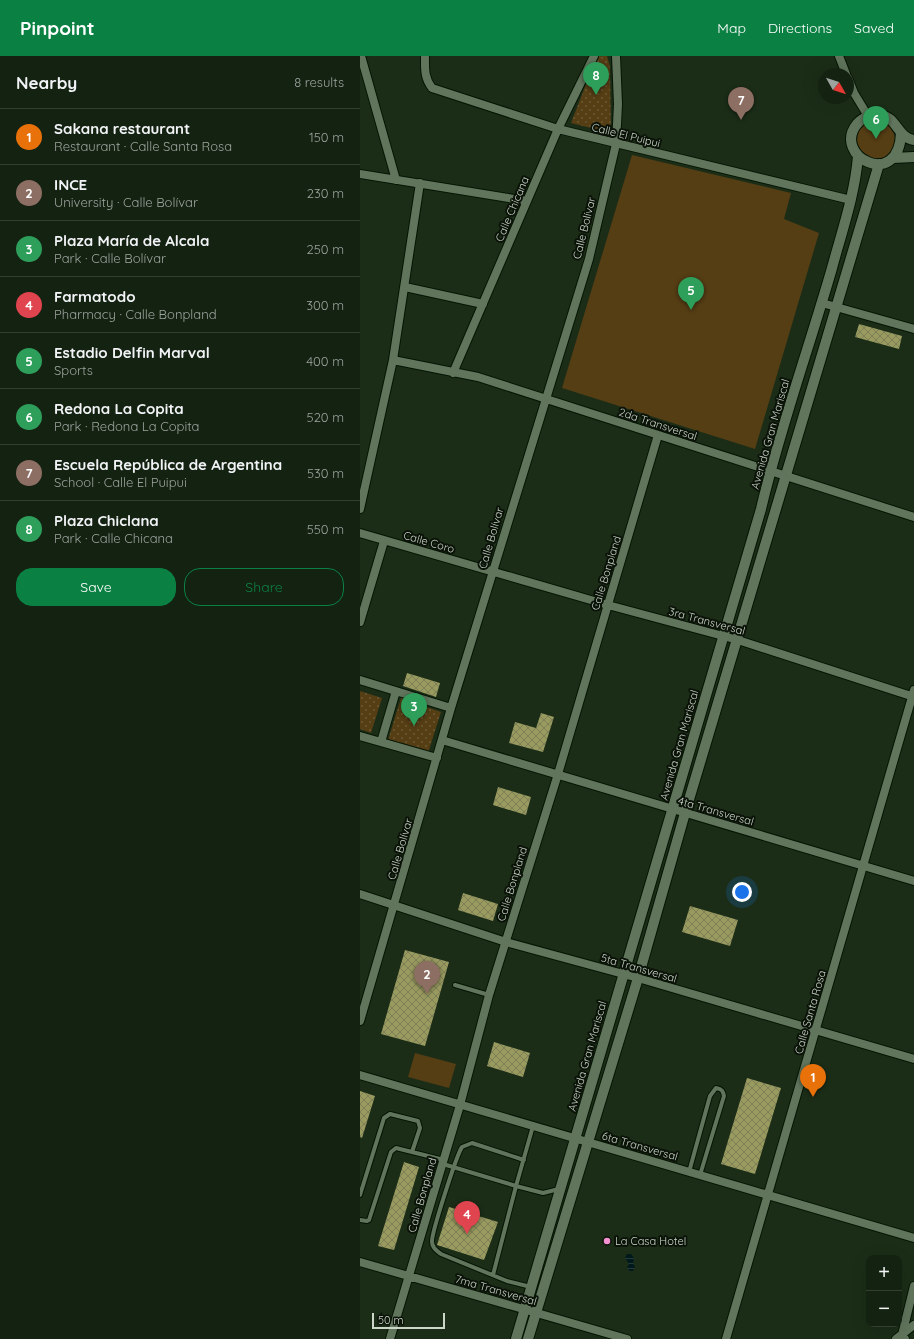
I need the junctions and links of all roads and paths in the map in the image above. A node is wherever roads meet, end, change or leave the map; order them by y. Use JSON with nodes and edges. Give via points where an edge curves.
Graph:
{"nodes":[{"id":1,"x":361,"y":56,"type":"edge"},
{"id":2,"x":424,"y":56,"type":"edge"},
{"id":3,"x":594,"y":56,"type":"edge"},
{"id":4,"x":616,"y":56,"type":"edge"},
{"id":5,"x":839,"y":56,"type":"edge"},
{"id":6,"x":844,"y":68,"type":"edge"},
{"id":7,"x":854,"y":89,"type":"edge"},
{"id":8,"x":868,"y":116,"type":"junction"},
{"id":9,"x":558,"y":129,"type":"junction"},
{"id":10,"x":901,"y":133,"type":"junction"},
{"id":11,"x":914,"y":140,"type":"edge"},
{"id":12,"x":616,"y":144,"type":"junction"},
{"id":13,"x":858,"y":156,"type":"junction"},
{"id":14,"x":914,"y":157,"type":"edge"},
{"id":15,"x":893,"y":158,"type":"junction"},
{"id":16,"x":879,"y":164,"type":"junction"},
{"id":17,"x":360,"y":174,"type":"edge"},
{"id":18,"x":396,"y":180,"type":"junction"},
{"id":19,"x":420,"y":183,"type":"junction"},
{"id":20,"x":851,"y":200,"type":"junction"},
{"id":21,"x":527,"y":201,"type":"junction"},
{"id":22,"x":405,"y":287,"type":"junction"},
{"id":23,"x":822,"y":303,"type":"junction"},
{"id":24,"x":483,"y":304,"type":"junction"},
{"id":25,"x":835,"y":306,"type":"junction"},
{"id":26,"x":914,"y":329,"type":"edge"},
{"id":27,"x":393,"y":360,"type":"junction"},
{"id":28,"x":453,"y":373,"type":"junction"},
{"id":29,"x":546,"y":399,"type":"junction"},
{"id":30,"x":658,"y":436,"type":"junction"},
{"id":31,"x":770,"y":471,"type":"junction"},
{"id":32,"x":785,"y":477,"type":"junction"},
{"id":33,"x":360,"y":509,"type":"edge"},
{"id":34,"x":914,"y":517,"type":"edge"},
{"id":35,"x":360,"y":533,"type":"edge"},
{"id":36,"x":384,"y":541,"type":"junction"},
{"id":37,"x":493,"y":571,"type":"junction"},
{"id":38,"x":608,"y":605,"type":"junction"},
{"id":39,"x":360,"y":622,"type":"edge"},
{"id":40,"x":723,"y":636,"type":"junction"},
{"id":41,"x":738,"y":640,"type":"junction"},
{"id":42,"x":360,"y":680,"type":"edge"},
{"id":43,"x":396,"y":691,"type":"junction"},
{"id":44,"x":913,"y":694,"type":"edge"},
{"id":45,"x":451,"y":708,"type":"junction"},
{"id":46,"x":360,"y":736,"type":"edge"},
{"id":47,"x":442,"y":740,"type":"junction"},
{"id":48,"x":381,"y":742,"type":"junction"},
{"id":49,"x":437,"y":758,"type":"junction"},
{"id":50,"x":558,"y":774,"type":"junction"},
{"id":51,"x":672,"y":810,"type":"junction"},
{"id":52,"x":685,"y":813,"type":"junction"},
{"id":53,"x":863,"y":866,"type":"junction"},
{"id":54,"x":914,"y":881,"type":"edge"},
{"id":55,"x":360,"y":894,"type":"edge"},
{"id":56,"x":395,"y":905,"type":"junction"},
{"id":57,"x":506,"y":942,"type":"junction"},
{"id":58,"x":623,"y":975,"type":"junction"},
{"id":59,"x":638,"y":978,"type":"junction"},
{"id":60,"x":455,"y":985,"type":"dead end"},
{"id":61,"x":489,"y":995,"type":"junction"},
{"id":62,"x":360,"y":1021,"type":"edge"},
{"id":63,"x":816,"y":1030,"type":"junction"},
{"id":64,"x":914,"y":1059,"type":"edge"},
{"id":65,"x":360,"y":1075,"type":"edge"},
{"id":66,"x":460,"y":1105,"type":"junction"},
{"id":67,"x":533,"y":1126,"type":"junction"},
{"id":68,"x":576,"y":1139,"type":"junction"},
{"id":69,"x":587,"y":1142,"type":"junction"},
{"id":70,"x":412,"y":1152,"type":"junction"},
{"id":71,"x":524,"y":1160,"type":"junction"},
{"id":72,"x":443,"y":1162,"type":"junction"},
{"id":73,"x":454,"y":1168,"type":"junction"},
{"id":74,"x":689,"y":1172,"type":"junction"},
{"id":75,"x":700,"y":1175,"type":"junction"},
{"id":76,"x":516,"y":1186,"type":"junction"},
{"id":77,"x":561,"y":1188,"type":"junction"},
{"id":78,"x":360,"y":1195,"type":"edge"},
{"id":79,"x":768,"y":1195,"type":"junction"},
{"id":80,"x":360,"y":1220,"type":"edge"},
{"id":81,"x":914,"y":1238,"type":"edge"},
{"id":82,"x":360,"y":1262,"type":"edge"},
{"id":83,"x":493,"y":1275,"type":"junction"},
{"id":84,"x":409,"y":1276,"type":"junction"},
{"id":85,"x":914,"y":1286,"type":"edge"},
{"id":86,"x":531,"y":1287,"type":"junction"},
{"id":87,"x":524,"y":1309,"type":"junction"},
{"id":88,"x":536,"y":1313,"type":"junction"},
{"id":89,"x":914,"y":1324,"type":"edge"},
{"id":90,"x":901,"y":1338,"type":"edge"},
{"id":91,"x":390,"y":1339,"type":"edge"},
{"id":92,"x":516,"y":1339,"type":"edge"},
{"id":93,"x":528,"y":1339,"type":"edge"},
{"id":94,"x":626,"y":1339,"type":"edge"},
{"id":95,"x":726,"y":1339,"type":"edge"}],
"edges":[{"from":1,"to":18,"type":"street"},
{"from":2,"to":9,"type":"street","name":"Calle El Puipui","via":[[425,74],[432,88]]},
{"from":3,"to":9,"type":"street","name":"Calle Chicana"},
{"from":4,"to":12,"type":"street","name":"Calle Bolívar"},
{"from":5,"to":6,"type":"street"},
{"from":7,"to":8,"type":"street"},
{"from":8,"to":10,"type":"street","via":[[888,117]]},
{"from":8,"to":13,"type":"street","via":[[857,124],[852,137],[854,150]]},
{"from":9,"to":12,"type":"street","name":"Calle El Puipui"},
{"from":9,"to":21,"type":"street","name":"Calle Chicana"},
{"from":10,"to":11,"type":"street","via":[[908,140]]},
{"from":10,"to":15,"type":"street","via":[[900,147]]},
{"from":12,"to":20,"type":"street","name":"Calle El Puipui"},
{"from":12,"to":29,"type":"street","name":"Calle Bolívar","via":[[589,259]]},
{"from":13,"to":16,"type":"street","via":[[870,164]]},
{"from":13,"to":20,"type":"street","name":"Avenida Gran Mariscal"},
{"from":14,"to":15,"type":"street"},
{"from":15,"to":16,"type":"street"},
{"from":16,"to":25,"type":"street"},
{"from":17,"to":18,"type":"street"},
{"from":18,"to":19,"type":"street"},
{"from":19,"to":21,"type":"street"},
{"from":19,"to":22,"type":"street"},
{"from":20,"to":23,"type":"street","name":"Avenida Gran Mariscal"},
{"from":21,"to":24,"type":"street","name":"Calle Chicana"},
{"from":22,"to":24,"type":"street"},
{"from":22,"to":27,"type":"street"},
{"from":23,"to":25,"type":"street"},
{"from":23,"to":31,"type":"street","name":"Avenida Gran Mariscal"},
{"from":24,"to":28,"type":"street","name":"Calle Chicana"},
{"from":25,"to":26,"type":"street"},
{"from":25,"to":32,"type":"street"},
{"from":27,"to":28,"type":"street","name":"2da Transversal"},
{"from":27,"to":33,"type":"street"},
{"from":28,"to":29,"type":"street","name":"2da Transversal","via":[[478,377]]},
{"from":29,"to":30,"type":"street","name":"2da Transversal"},
{"from":29,"to":37,"type":"street","name":"Calle Bolívar"},
{"from":30,"to":31,"type":"street","name":"2da Transversal"},
{"from":30,"to":38,"type":"street","name":"Calle Bonpland"},
{"from":31,"to":32,"type":"street","name":"2da Transversal"},
{"from":31,"to":40,"type":"street","name":"Avenida Gran Mariscal"},
{"from":32,"to":34,"type":"street","name":"2da Transversal"},
{"from":32,"to":41,"type":"street"},
{"from":35,"to":36,"type":"street","name":"Calle Coro"},
{"from":36,"to":37,"type":"street","name":"Calle Coro"},
{"from":36,"to":39,"type":"street"},
{"from":37,"to":38,"type":"street","name":"3ra Transversal"},
{"from":37,"to":45,"type":"street","name":"Calle Bolívar"},
{"from":38,"to":40,"type":"street","name":"3ra Transversal"},
{"from":38,"to":50,"type":"street","name":"Calle Bonpland"},
{"from":40,"to":41,"type":"street","name":"3ra Transversal"},
{"from":40,"to":51,"type":"street","name":"Avenida Gran Mariscal"},
{"from":41,"to":44,"type":"street","name":"3ra Transversal"},
{"from":41,"to":52,"type":"street"},
{"from":42,"to":43,"type":"street"},
{"from":43,"to":45,"type":"street"},
{"from":43,"to":48,"type":"street"},
{"from":44,"to":53,"type":"street","name":"Calle Santa Rosa"},
{"from":45,"to":47,"type":"street","name":"Calle Bolívar"},
{"from":46,"to":48,"type":"street"},
{"from":47,"to":49,"type":"street","name":"Calle Bolívar"},
{"from":47,"to":50,"type":"street","name":"4ta Transversal"},
{"from":48,"to":49,"type":"street"},
{"from":49,"to":56,"type":"street","name":"Calle Bolívar"},
{"from":50,"to":51,"type":"street","name":"4ta Transversal"},
{"from":50,"to":57,"type":"street","name":"Calle Bonpland"},
{"from":51,"to":52,"type":"street","name":"4ta Transversal"},
{"from":51,"to":58,"type":"street","name":"Avenida Gran Mariscal"},
{"from":52,"to":53,"type":"street","name":"4ta Transversal"},
{"from":52,"to":59,"type":"street"},
{"from":53,"to":54,"type":"street","name":"4ta Transversal"},
{"from":53,"to":63,"type":"street","name":"Calle Santa Rosa"},
{"from":55,"to":56,"type":"street","name":"5ta Transversal"},
{"from":56,"to":57,"type":"street","name":"5ta Transversal"},
{"from":56,"to":62,"type":"street","name":"Calle Bolívar"},
{"from":57,"to":58,"type":"street","name":"5ta Transversal"},
{"from":57,"to":61,"type":"street","name":"Calle Bonpland"},
{"from":58,"to":59,"type":"street","name":"5ta Transversal"},
{"from":58,"to":68,"type":"street","name":"Avenida Gran Mariscal"},
{"from":59,"to":63,"type":"street","name":"5ta Transversal"},
{"from":59,"to":69,"type":"street"},
{"from":60,"to":61,"type":"lane"},
{"from":61,"to":66,"type":"street","name":"Calle Bonpland"},
{"from":63,"to":64,"type":"street","name":"5ta Transversal"},
{"from":63,"to":79,"type":"street","name":"Calle Santa Rosa"},
{"from":65,"to":66,"type":"street","name":"6ta Transversal"},
{"from":66,"to":67,"type":"street","name":"6ta Transversal"},
{"from":66,"to":72,"type":"street","name":"Calle Bonpland"},
{"from":67,"to":68,"type":"street","name":"6ta Transversal"},
{"from":67,"to":71,"type":"lane"},
{"from":68,"to":69,"type":"street","name":"6ta Transversal"},
{"from":68,"to":77,"type":"street","name":"Avenida Gran Mariscal"},
{"from":69,"to":74,"type":"street","name":"6ta Transversal"},
{"from":69,"to":88,"type":"street"},
{"from":70,"to":72,"type":"lane"},
{"from":70,"to":78,"type":"lane","via":[[420,1124],[418,1121],[386,1115]]},
{"from":70,"to":80,"type":"lane","via":[[396,1148],[391,1152],[369,1220]]},
{"from":71,"to":73,"type":"lane","via":[[472,1143],[462,1147]]},
{"from":71,"to":76,"type":"lane"},
{"from":72,"to":73,"type":"lane"},
{"from":72,"to":84,"type":"street","name":"Calle Bonpland"},
{"from":73,"to":76,"type":"lane"},
{"from":73,"to":83,"type":"lane","via":[[435,1225],[433,1247],[441,1254]]},
{"from":74,"to":75,"type":"street","name":"6ta Transversal"},
{"from":74,"to":75,"type":"lane","via":[[710,1096],[716,1088],[720,1089],[724,1096]]},
{"from":75,"to":79,"type":"street","name":"6ta Transversal"},
{"from":76,"to":77,"type":"lane","via":[[543,1193]]},
{"from":76,"to":83,"type":"lane"},
{"from":77,"to":86,"type":"street","name":"Avenida Gran Mariscal"},
{"from":79,"to":81,"type":"street","name":"6ta Transversal"},
{"from":79,"to":95,"type":"street","name":"Calle Santa Rosa"},
{"from":82,"to":84,"type":"street","name":"7ma Transversal"},
{"from":83,"to":86,"type":"lane"},
{"from":84,"to":87,"type":"street","name":"7ma Transversal"},
{"from":84,"to":91,"type":"street","name":"Calle Bonpland"},
{"from":85,"to":90,"type":"street"},
{"from":86,"to":87,"type":"street","name":"Avenida Gran Mariscal"},
{"from":87,"to":88,"type":"street","name":"7ma Transversal"},
{"from":87,"to":92,"type":"street","name":"Avenida Gran Mariscal"},
{"from":88,"to":93,"type":"street"},
{"from":88,"to":94,"type":"street","name":"7ma Transversal"},
{"from":89,"to":90,"type":"street"}]}
